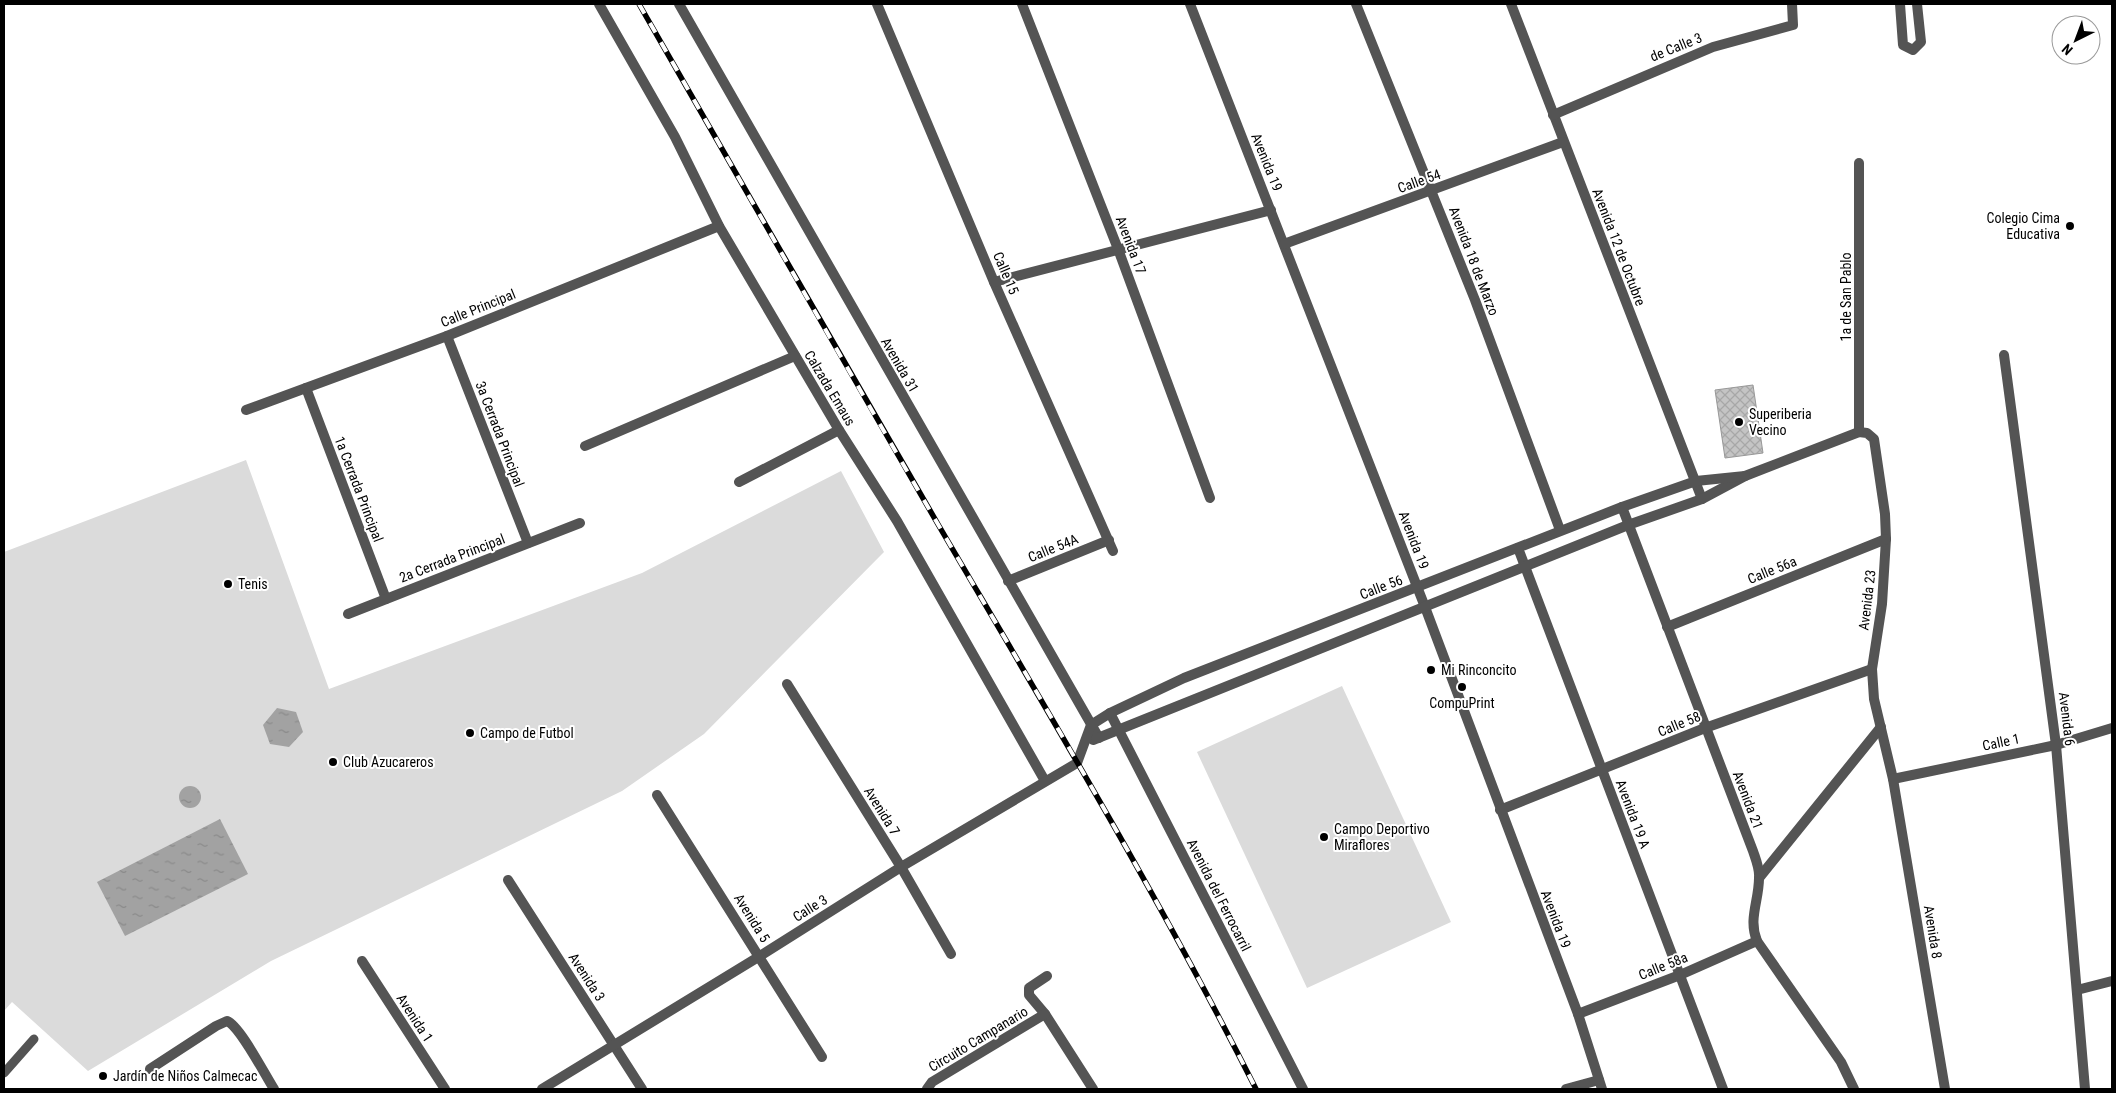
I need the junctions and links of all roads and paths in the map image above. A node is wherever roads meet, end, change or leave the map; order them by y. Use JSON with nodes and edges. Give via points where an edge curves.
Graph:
{"nodes":[{"id":1,"x":599,"y":4,"type":"edge"},
{"id":2,"x":679,"y":4,"type":"edge"},
{"id":3,"x":877,"y":4,"type":"edge"},
{"id":4,"x":1022,"y":4,"type":"edge"},
{"id":5,"x":1190,"y":4,"type":"edge"},
{"id":6,"x":1356,"y":4,"type":"edge"},
{"id":7,"x":1511,"y":4,"type":"edge"},
{"id":8,"x":1792,"y":4,"type":"edge"},
{"id":9,"x":1900,"y":4,"type":"edge"},
{"id":10,"x":1917,"y":4,"type":"edge"},
{"id":11,"x":1553,"y":115,"type":"junction"},
{"id":12,"x":1563,"y":142,"type":"junction"},
{"id":13,"x":1859,"y":163,"type":"dead end"},
{"id":14,"x":1432,"y":190,"type":"junction"},
{"id":15,"x":1271,"y":210,"type":"junction"},
{"id":16,"x":719,"y":226,"type":"junction"},
{"id":17,"x":1284,"y":244,"type":"junction"},
{"id":18,"x":1118,"y":249,"type":"junction"},
{"id":19,"x":994,"y":282,"type":"junction"},
{"id":20,"x":447,"y":336,"type":"junction"},
{"id":21,"x":2004,"y":355,"type":"dead end"},
{"id":22,"x":795,"y":356,"type":"junction"},
{"id":23,"x":306,"y":388,"type":"junction"},
{"id":24,"x":246,"y":410,"type":"dead end"},
{"id":25,"x":839,"y":430,"type":"junction"},
{"id":26,"x":1859,"y":432,"type":"junction"},
{"id":27,"x":585,"y":446,"type":"dead end"},
{"id":28,"x":1745,"y":476,"type":"junction"},
{"id":29,"x":1696,"y":481,"type":"junction"},
{"id":30,"x":739,"y":482,"type":"dead end"},
{"id":31,"x":1210,"y":498,"type":"dead end"},
{"id":32,"x":1702,"y":499,"type":"junction"},
{"id":33,"x":1622,"y":507,"type":"junction"},
{"id":34,"x":580,"y":523,"type":"dead end"},
{"id":35,"x":1628,"y":525,"type":"junction"},
{"id":36,"x":1560,"y":530,"type":"junction"},
{"id":37,"x":1886,"y":539,"type":"junction"},
{"id":38,"x":1109,"y":540,"type":"junction"},
{"id":39,"x":528,"y":543,"type":"junction"},
{"id":40,"x":1518,"y":548,"type":"junction"},
{"id":41,"x":1114,"y":551,"type":"dead end"},
{"id":42,"x":1526,"y":568,"type":"junction"},
{"id":43,"x":1008,"y":581,"type":"junction"},
{"id":44,"x":1417,"y":587,"type":"junction"},
{"id":45,"x":386,"y":599,"type":"junction"},
{"id":46,"x":1425,"y":606,"type":"junction"},
{"id":47,"x":348,"y":614,"type":"dead end"},
{"id":48,"x":1667,"y":627,"type":"junction"},
{"id":49,"x":1872,"y":670,"type":"junction"},
{"id":50,"x":787,"y":684,"type":"dead end"},
{"id":51,"x":1110,"y":712,"type":"junction"},
{"id":52,"x":1091,"y":725,"type":"junction"},
{"id":53,"x":1705,"y":728,"type":"junction"},
{"id":54,"x":1881,"y":728,"type":"junction"},
{"id":55,"x":2112,"y":728,"type":"edge"},
{"id":56,"x":1119,"y":730,"type":"junction"},
{"id":57,"x":1099,"y":738,"type":"junction"},
{"id":58,"x":1083,"y":743,"type":"junction"},
{"id":59,"x":2056,"y":745,"type":"junction"},
{"id":60,"x":1602,"y":771,"type":"junction"},
{"id":61,"x":1893,"y":779,"type":"junction"},
{"id":62,"x":1045,"y":781,"type":"junction"},
{"id":63,"x":657,"y":795,"type":"dead end"},
{"id":64,"x":1500,"y":810,"type":"junction"},
{"id":65,"x":900,"y":867,"type":"junction"},
{"id":66,"x":1759,"y":878,"type":"junction"},
{"id":67,"x":508,"y":880,"type":"dead end"},
{"id":68,"x":1757,"y":941,"type":"junction"},
{"id":69,"x":951,"y":954,"type":"dead end"},
{"id":70,"x":760,"y":956,"type":"junction"},
{"id":71,"x":362,"y":961,"type":"dead end"},
{"id":72,"x":1680,"y":975,"type":"junction"},
{"id":73,"x":1047,"y":976,"type":"dead end"},
{"id":74,"x":2112,"y":981,"type":"edge"},
{"id":75,"x":2077,"y":990,"type":"junction"},
{"id":76,"x":1045,"y":1014,"type":"junction"},
{"id":77,"x":1578,"y":1014,"type":"junction"},
{"id":78,"x":34,"y":1039,"type":"dead end"},
{"id":79,"x":614,"y":1044,"type":"junction"},
{"id":80,"x":822,"y":1057,"type":"dead end"},
{"id":81,"x":150,"y":1069,"type":"dead end"},
{"id":82,"x":4,"y":1073,"type":"edge"},
{"id":83,"x":1600,"y":1085,"type":"edge"},
{"id":84,"x":274,"y":1089,"type":"edge"},
{"id":85,"x":445,"y":1089,"type":"edge"},
{"id":86,"x":542,"y":1089,"type":"edge"},
{"id":87,"x":642,"y":1089,"type":"edge"},
{"id":88,"x":927,"y":1089,"type":"edge"},
{"id":89,"x":1093,"y":1089,"type":"edge"},
{"id":90,"x":1303,"y":1089,"type":"edge"},
{"id":91,"x":1566,"y":1089,"type":"edge"},
{"id":92,"x":1723,"y":1089,"type":"edge"},
{"id":93,"x":1854,"y":1089,"type":"edge"},
{"id":94,"x":1945,"y":1089,"type":"edge"},
{"id":95,"x":2084,"y":1089,"type":"edge"}],
"edges":[{"from":1,"to":16,"type":"street","name":"Calzada Emaus","via":[[675,137]]},
{"from":2,"to":43,"type":"street","name":"Avenida 31"},
{"from":3,"to":19,"type":"street","name":"Calle 15"},
{"from":4,"to":18,"type":"street","name":"Avenida 17"},
{"from":5,"to":15,"type":"street","name":"Avenida 19"},
{"from":6,"to":14,"type":"street","name":"Avenida 18 de Marzo"},
{"from":7,"to":11,"type":"street","name":"Avenida 12 de Octubre"},
{"from":8,"to":11,"type":"street","name":"de Calle 3","via":[[1792,25],[1713,47]]},
{"from":9,"to":10,"type":"street","via":[[1903,45],[1913,50],[1921,42]]},
{"from":11,"to":12,"type":"street","name":"Avenida 12 de Octubre"},
{"from":12,"to":14,"type":"street","name":"Calle 54"},
{"from":12,"to":29,"type":"street","name":"Avenida 12 de Octubre"},
{"from":13,"to":26,"type":"street","name":"1a de San Pablo"},
{"from":14,"to":17,"type":"street","name":"Calle 54"},
{"from":14,"to":36,"type":"street","name":"Avenida 18 de Marzo"},
{"from":15,"to":17,"type":"street","name":"Avenida 19"},
{"from":15,"to":18,"type":"street"},
{"from":16,"to":20,"type":"street","name":"Calle Principal"},
{"from":16,"to":22,"type":"street","name":"Calzada Emaus"},
{"from":17,"to":44,"type":"street","name":"Avenida 19"},
{"from":18,"to":19,"type":"street"},
{"from":18,"to":31,"type":"street","name":"Avenida 17"},
{"from":19,"to":38,"type":"street","name":"Calle 15"},
{"from":20,"to":23,"type":"street","name":"Calle Principal"},
{"from":20,"to":39,"type":"street","name":"3a Cerrada Principal"},
{"from":21,"to":59,"type":"street","name":"Avenida 6"},
{"from":22,"to":25,"type":"street","name":"Calzada Emaus"},
{"from":22,"to":27,"type":"street"},
{"from":23,"to":24,"type":"street","name":"Calle Principal"},
{"from":23,"to":45,"type":"street","name":"1a Cerrada Principal"},
{"from":25,"to":30,"type":"street"},
{"from":25,"to":62,"type":"street","name":"Calzada Emaus","via":[[897,520]]},
{"from":26,"to":28,"type":"street","name":"Calle 56"},
{"from":26,"to":37,"type":"street","name":"Avenida 23","via":[[1874,439]]},
{"from":28,"to":29,"type":"street","name":"Calle 56"},
{"from":28,"to":32,"type":"street","name":"Calle 56"},
{"from":29,"to":32,"type":"street","name":"Avenida 12 de Octubre"},
{"from":29,"to":33,"type":"street","name":"Calle 56"},
{"from":32,"to":35,"type":"street","name":"Calle 56"},
{"from":33,"to":35,"type":"street","name":"Avenida 21"},
{"from":33,"to":36,"type":"street","name":"Calle 56"},
{"from":34,"to":39,"type":"street","name":"2a Cerrada Principal"},
{"from":35,"to":42,"type":"street","name":"Calle 56"},
{"from":35,"to":48,"type":"street","name":"Avenida 21"},
{"from":36,"to":40,"type":"street","name":"Calle 56"},
{"from":37,"to":48,"type":"street","name":"Calle 56a"},
{"from":37,"to":49,"type":"street","name":"Avenida 23","via":[[1882,604]]},
{"from":38,"to":41,"type":"street","name":"Calle 15"},
{"from":38,"to":43,"type":"street","name":"Calle 54A"},
{"from":39,"to":45,"type":"street","name":"2a Cerrada Principal"},
{"from":40,"to":42,"type":"street","name":"Avenida 19 A"},
{"from":40,"to":44,"type":"street","name":"Calle 56"},
{"from":42,"to":46,"type":"street","name":"Calle 56"},
{"from":42,"to":60,"type":"street","name":"Avenida 19 A"},
{"from":43,"to":52,"type":"street","name":"Avenida 31"},
{"from":44,"to":46,"type":"street","name":"Avenida 19"},
{"from":44,"to":51,"type":"street","name":"Calle 56","via":[[1184,678]]},
{"from":45,"to":47,"type":"street","name":"2a Cerrada Principal"},
{"from":46,"to":56,"type":"street","name":"Calle 56"},
{"from":46,"to":64,"type":"street","name":"Avenida 19"},
{"from":48,"to":53,"type":"street","name":"Avenida 21"},
{"from":49,"to":53,"type":"street","name":"Calle 58"},
{"from":49,"to":54,"type":"street","name":"Avenida 23"},
{"from":50,"to":65,"type":"street","name":"Avenida 7"},
{"from":51,"to":52,"type":"street","name":"Calle 56"},
{"from":51,"to":56,"type":"street","name":"Avenida del Ferrocarril"},
{"from":52,"to":57,"type":"street","name":"Avenida 31"},
{"from":52,"to":58,"type":"street","name":"Calle 3"},
{"from":53,"to":60,"type":"street","name":"Calle 58"},
{"from":53,"to":66,"type":"street","name":"Avenida 21","via":[[1753,851]]},
{"from":54,"to":61,"type":"street","name":"Avenida 23"},
{"from":54,"to":66,"type":"street"},
{"from":55,"to":59,"type":"street","name":"Calle 1"},
{"from":56,"to":57,"type":"street","name":"Calle 56"},
{"from":56,"to":90,"type":"street","name":"Avenida del Ferrocarril"},
{"from":57,"to":58,"type":"street"},
{"from":58,"to":62,"type":"street","name":"Calle 3","via":[[1078,763]]},
{"from":59,"to":61,"type":"street","name":"Calle 1"},
{"from":59,"to":75,"type":"street","name":"Avenida 6"},
{"from":60,"to":64,"type":"street","name":"Calle 58"},
{"from":60,"to":72,"type":"street","name":"Avenida 19 A"},
{"from":61,"to":94,"type":"street","name":"Avenida 8"},
{"from":62,"to":65,"type":"street","name":"Calle 3"},
{"from":63,"to":70,"type":"street","name":"Avenida 5"},
{"from":64,"to":77,"type":"street","name":"Avenida 19"},
{"from":65,"to":69,"type":"street","name":"Avenida 7"},
{"from":65,"to":70,"type":"street","name":"Calle 3"},
{"from":66,"to":68,"type":"street","name":"Avenida 21","via":[[1753,918]]},
{"from":67,"to":79,"type":"street","name":"Avenida 3"},
{"from":68,"to":72,"type":"street","name":"Calle 58a"},
{"from":68,"to":93,"type":"street","name":"Avenida 21","via":[[1841,1062]]},
{"from":70,"to":79,"type":"street","name":"Calle 3"},
{"from":70,"to":80,"type":"street","name":"Avenida 5"},
{"from":71,"to":85,"type":"street","name":"Avenida 1"},
{"from":72,"to":77,"type":"street","name":"Calle 58a"},
{"from":72,"to":92,"type":"street","name":"Avenida 19 A"},
{"from":73,"to":76,"type":"street","name":"Circuito Campanario","via":[[1029,988],[1029,995]]},
{"from":74,"to":75,"type":"street"},
{"from":75,"to":95,"type":"street","name":"Avenida 6"},
{"from":76,"to":88,"type":"street","name":"Circuito Campanario","via":[[932,1082]]},
{"from":76,"to":89,"type":"street","name":"Circuito Campanario"},
{"from":77,"to":83,"type":"street","name":"Avenida 19"},
{"from":78,"to":82,"type":"lane"},
{"from":79,"to":86,"type":"street","name":"Calle 3"},
{"from":79,"to":87,"type":"street","name":"Avenida 3"},
{"from":81,"to":84,"type":"street","via":[[222,1023],[231,1023]]},
{"from":83,"to":91,"type":"street"}]}
